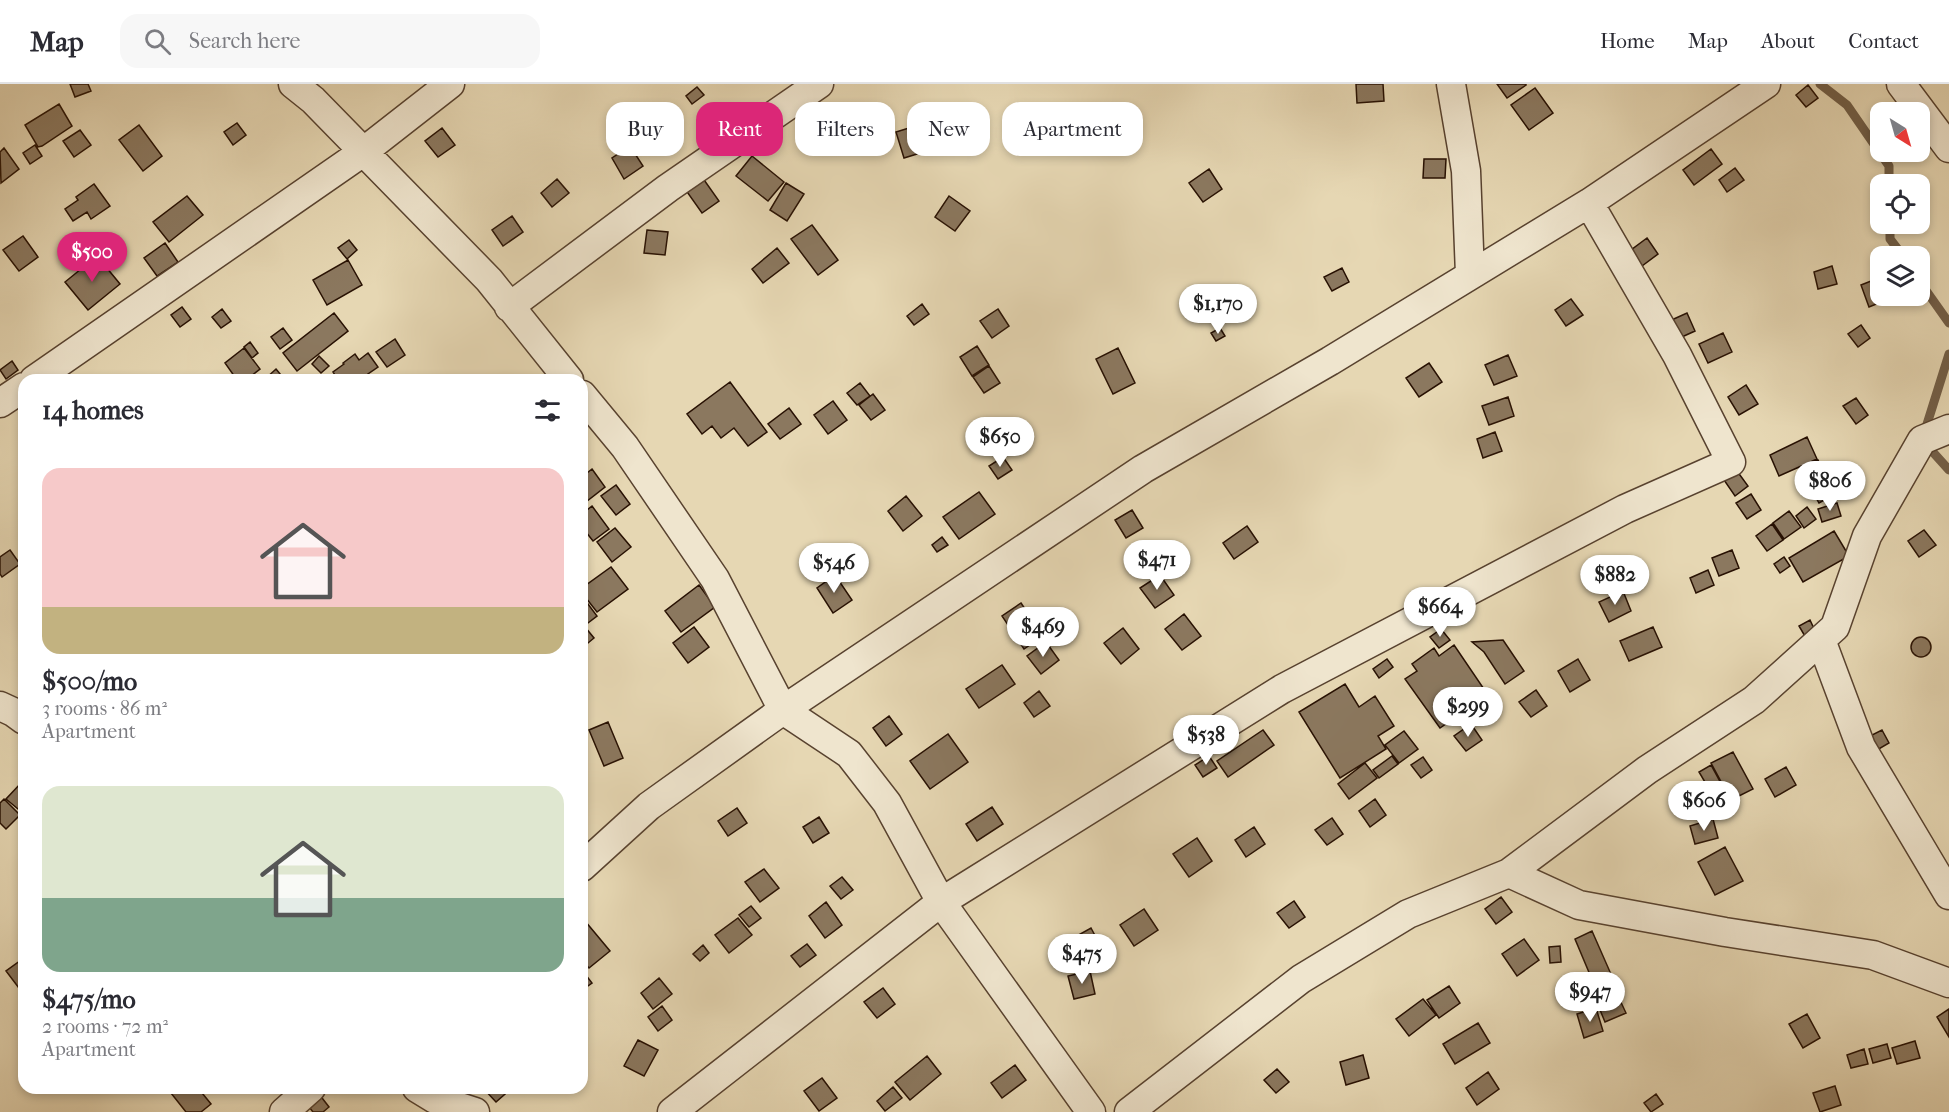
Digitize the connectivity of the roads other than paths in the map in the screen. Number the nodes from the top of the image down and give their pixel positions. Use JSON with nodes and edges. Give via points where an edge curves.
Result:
{"nodes":[{"id":1,"x":293,"y":84,"type":"edge"},
{"id":2,"x":450,"y":84,"type":"edge"},
{"id":3,"x":819,"y":84,"type":"edge"},
{"id":4,"x":1451,"y":84,"type":"edge"},
{"id":5,"x":1766,"y":84,"type":"edge"},
{"id":6,"x":1901,"y":84,"type":"edge"},
{"id":7,"x":1949,"y":147,"type":"edge"},
{"id":8,"x":363,"y":152,"type":"junction"},
{"id":9,"x":1589,"y":203,"type":"junction"},
{"id":10,"x":1470,"y":275,"type":"junction"},
{"id":11,"x":509,"y":307,"type":"junction"},
{"id":12,"x":43,"y":374,"type":"edge"},
{"id":13,"x":564,"y":374,"type":"edge"},
{"id":14,"x":18,"y":391,"type":"edge"},
{"id":15,"x":588,"y":402,"type":"edge"},
{"id":16,"x":0,"y":403,"type":"edge"},
{"id":17,"x":1949,"y":429,"type":"edge"},
{"id":18,"x":1821,"y":640,"type":"junction"},
{"id":19,"x":0,"y":706,"type":"edge"},
{"id":20,"x":783,"y":710,"type":"junction"},
{"id":21,"x":18,"y":716,"type":"edge"},
{"id":22,"x":588,"y":862,"type":"edge"},
{"id":23,"x":1509,"y":873,"type":"junction"},
{"id":24,"x":1949,"y":895,"type":"edge"},
{"id":25,"x":941,"y":902,"type":"junction"},
{"id":26,"x":1949,"y":983,"type":"edge"},
{"id":27,"x":304,"y":1094,"type":"edge"},
{"id":28,"x":427,"y":1094,"type":"edge"},
{"id":29,"x":284,"y":1112,"type":"edge"},
{"id":30,"x":475,"y":1112,"type":"edge"},
{"id":31,"x":672,"y":1112,"type":"edge"},
{"id":32,"x":1091,"y":1112,"type":"edge"},
{"id":33,"x":1129,"y":1112,"type":"edge"}],
"edges":[{"from":1,"to":8,"type":"street"},
{"from":2,"to":8,"type":"street"},
{"from":3,"to":11,"type":"street","via":[[668,188]]},
{"from":4,"to":10,"type":"street","via":[[1466,171]]},
{"from":5,"to":9,"type":"street"},
{"from":6,"to":7,"type":"street"},
{"from":8,"to":11,"type":"street","via":[[489,280]]},
{"from":8,"to":12,"type":"street"},
{"from":9,"to":10,"type":"street"},
{"from":9,"to":25,"type":"street","via":[[1677,355],[1731,462],[1625,508],[1282,689]]},
{"from":10,"to":20,"type":"street","via":[[1143,469]]},
{"from":11,"to":13,"type":"street"},
{"from":14,"to":16,"type":"street"},
{"from":15,"to":20,"type":"street","via":[[625,447],[715,579]]},
{"from":17,"to":18,"type":"street","via":[[1922,440],[1867,536],[1835,627]]},
{"from":18,"to":23,"type":"street","via":[[1754,700],[1647,770]]},
{"from":18,"to":24,"type":"street","via":[[1861,747]]},
{"from":19,"to":21,"type":"street"},
{"from":20,"to":22,"type":"street","via":[[649,806]]},
{"from":20,"to":25,"type":"street","via":[[849,754],[887,803]]},
{"from":23,"to":26,"type":"street","via":[[1579,905],[1873,956]]},
{"from":23,"to":33,"type":"street","via":[[1408,914],[1301,979]]},
{"from":25,"to":31,"type":"street"},
{"from":25,"to":32,"type":"street"},
{"from":27,"to":29,"type":"street"},
{"from":28,"to":30,"type":"street"}]}
